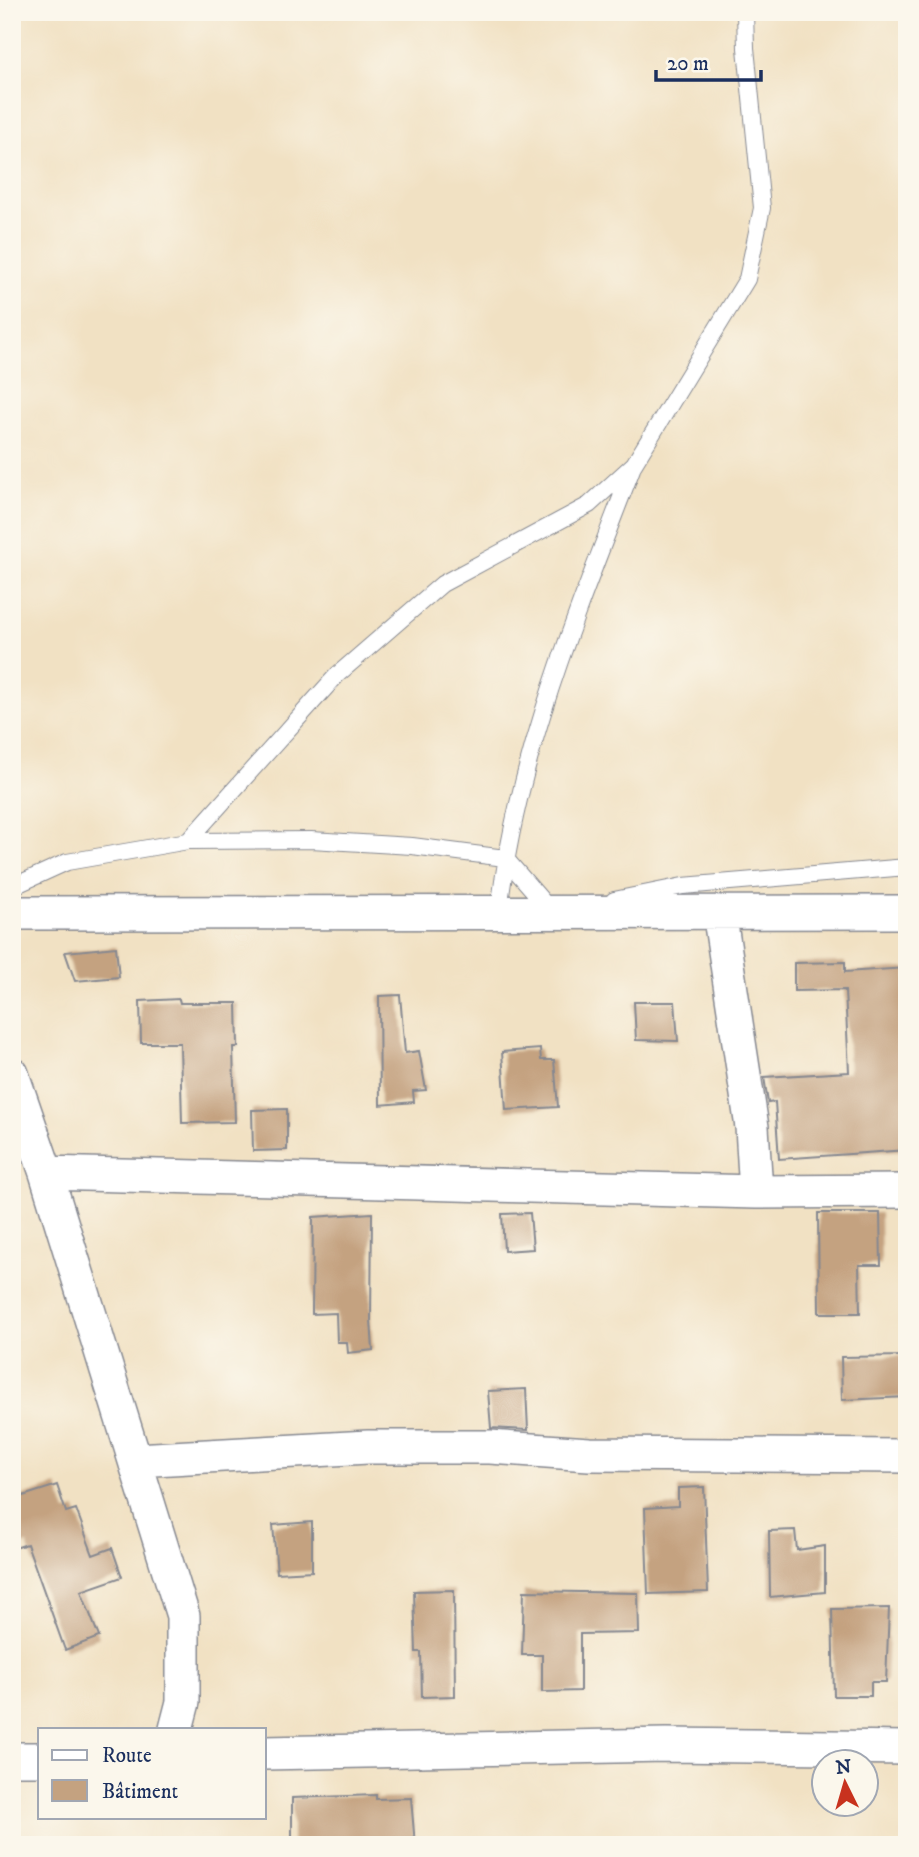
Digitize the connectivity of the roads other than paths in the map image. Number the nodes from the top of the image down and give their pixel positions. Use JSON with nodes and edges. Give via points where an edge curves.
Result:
{"nodes":[{"id":1,"x":745,"y":12,"type":"edge"},
{"id":2,"x":634,"y":464,"type":"junction"},
{"id":3,"x":188,"y":841,"type":"junction"},
{"id":4,"x":505,"y":858,"type":"junction"},
{"id":5,"x":907,"y":867,"type":"edge"},
{"id":6,"x":12,"y":887,"type":"edge"},
{"id":7,"x":499,"y":912,"type":"junction"},
{"id":8,"x":552,"y":912,"type":"junction"},
{"id":9,"x":719,"y":912,"type":"junction"},
{"id":10,"x":907,"y":912,"type":"edge"},
{"id":11,"x":12,"y":913,"type":"edge"},
{"id":12,"x":12,"y":1074,"type":"edge"},
{"id":13,"x":47,"y":1173,"type":"junction"},
{"id":14,"x":907,"y":1191,"type":"edge"},
{"id":15,"x":756,"y":1192,"type":"junction"},
{"id":16,"x":907,"y":1456,"type":"edge"},
{"id":17,"x":136,"y":1461,"type":"junction"},
{"id":18,"x":176,"y":1728,"type":"edge"},
{"id":19,"x":905,"y":1753,"type":"edge"},
{"id":20,"x":266,"y":1754,"type":"edge"},
{"id":21,"x":12,"y":1759,"type":"edge"},
{"id":22,"x":38,"y":1759,"type":"edge"}],
"edges":[{"from":1,"to":2,"type":"lane","via":[[762,208],[747,279]]},
{"from":2,"to":3,"type":"lane","via":[[589,505],[442,584],[337,675]]},
{"from":2,"to":4,"type":"lane","via":[[561,654]]},
{"from":3,"to":4,"type":"lane","via":[[311,840]]},
{"from":3,"to":6,"type":"lane","via":[[67,862]]},
{"from":4,"to":7,"type":"lane"},
{"from":4,"to":8,"type":"lane"},
{"from":5,"to":8,"type":"lane","via":[[683,886]]},
{"from":7,"to":8,"type":"street"},
{"from":7,"to":11,"type":"street"},
{"from":8,"to":9,"type":"street"},
{"from":9,"to":10,"type":"street"},
{"from":9,"to":15,"type":"street","via":[[752,1127]]},
{"from":12,"to":13,"type":"street"},
{"from":13,"to":15,"type":"street"},
{"from":13,"to":17,"type":"street"},
{"from":14,"to":15,"type":"street"},
{"from":16,"to":17,"type":"street","via":[[368,1447]]},
{"from":17,"to":18,"type":"street","via":[[183,1616],[183,1702]]},
{"from":19,"to":20,"type":"street","via":[[666,1745]]},
{"from":21,"to":22,"type":"street"}]}
